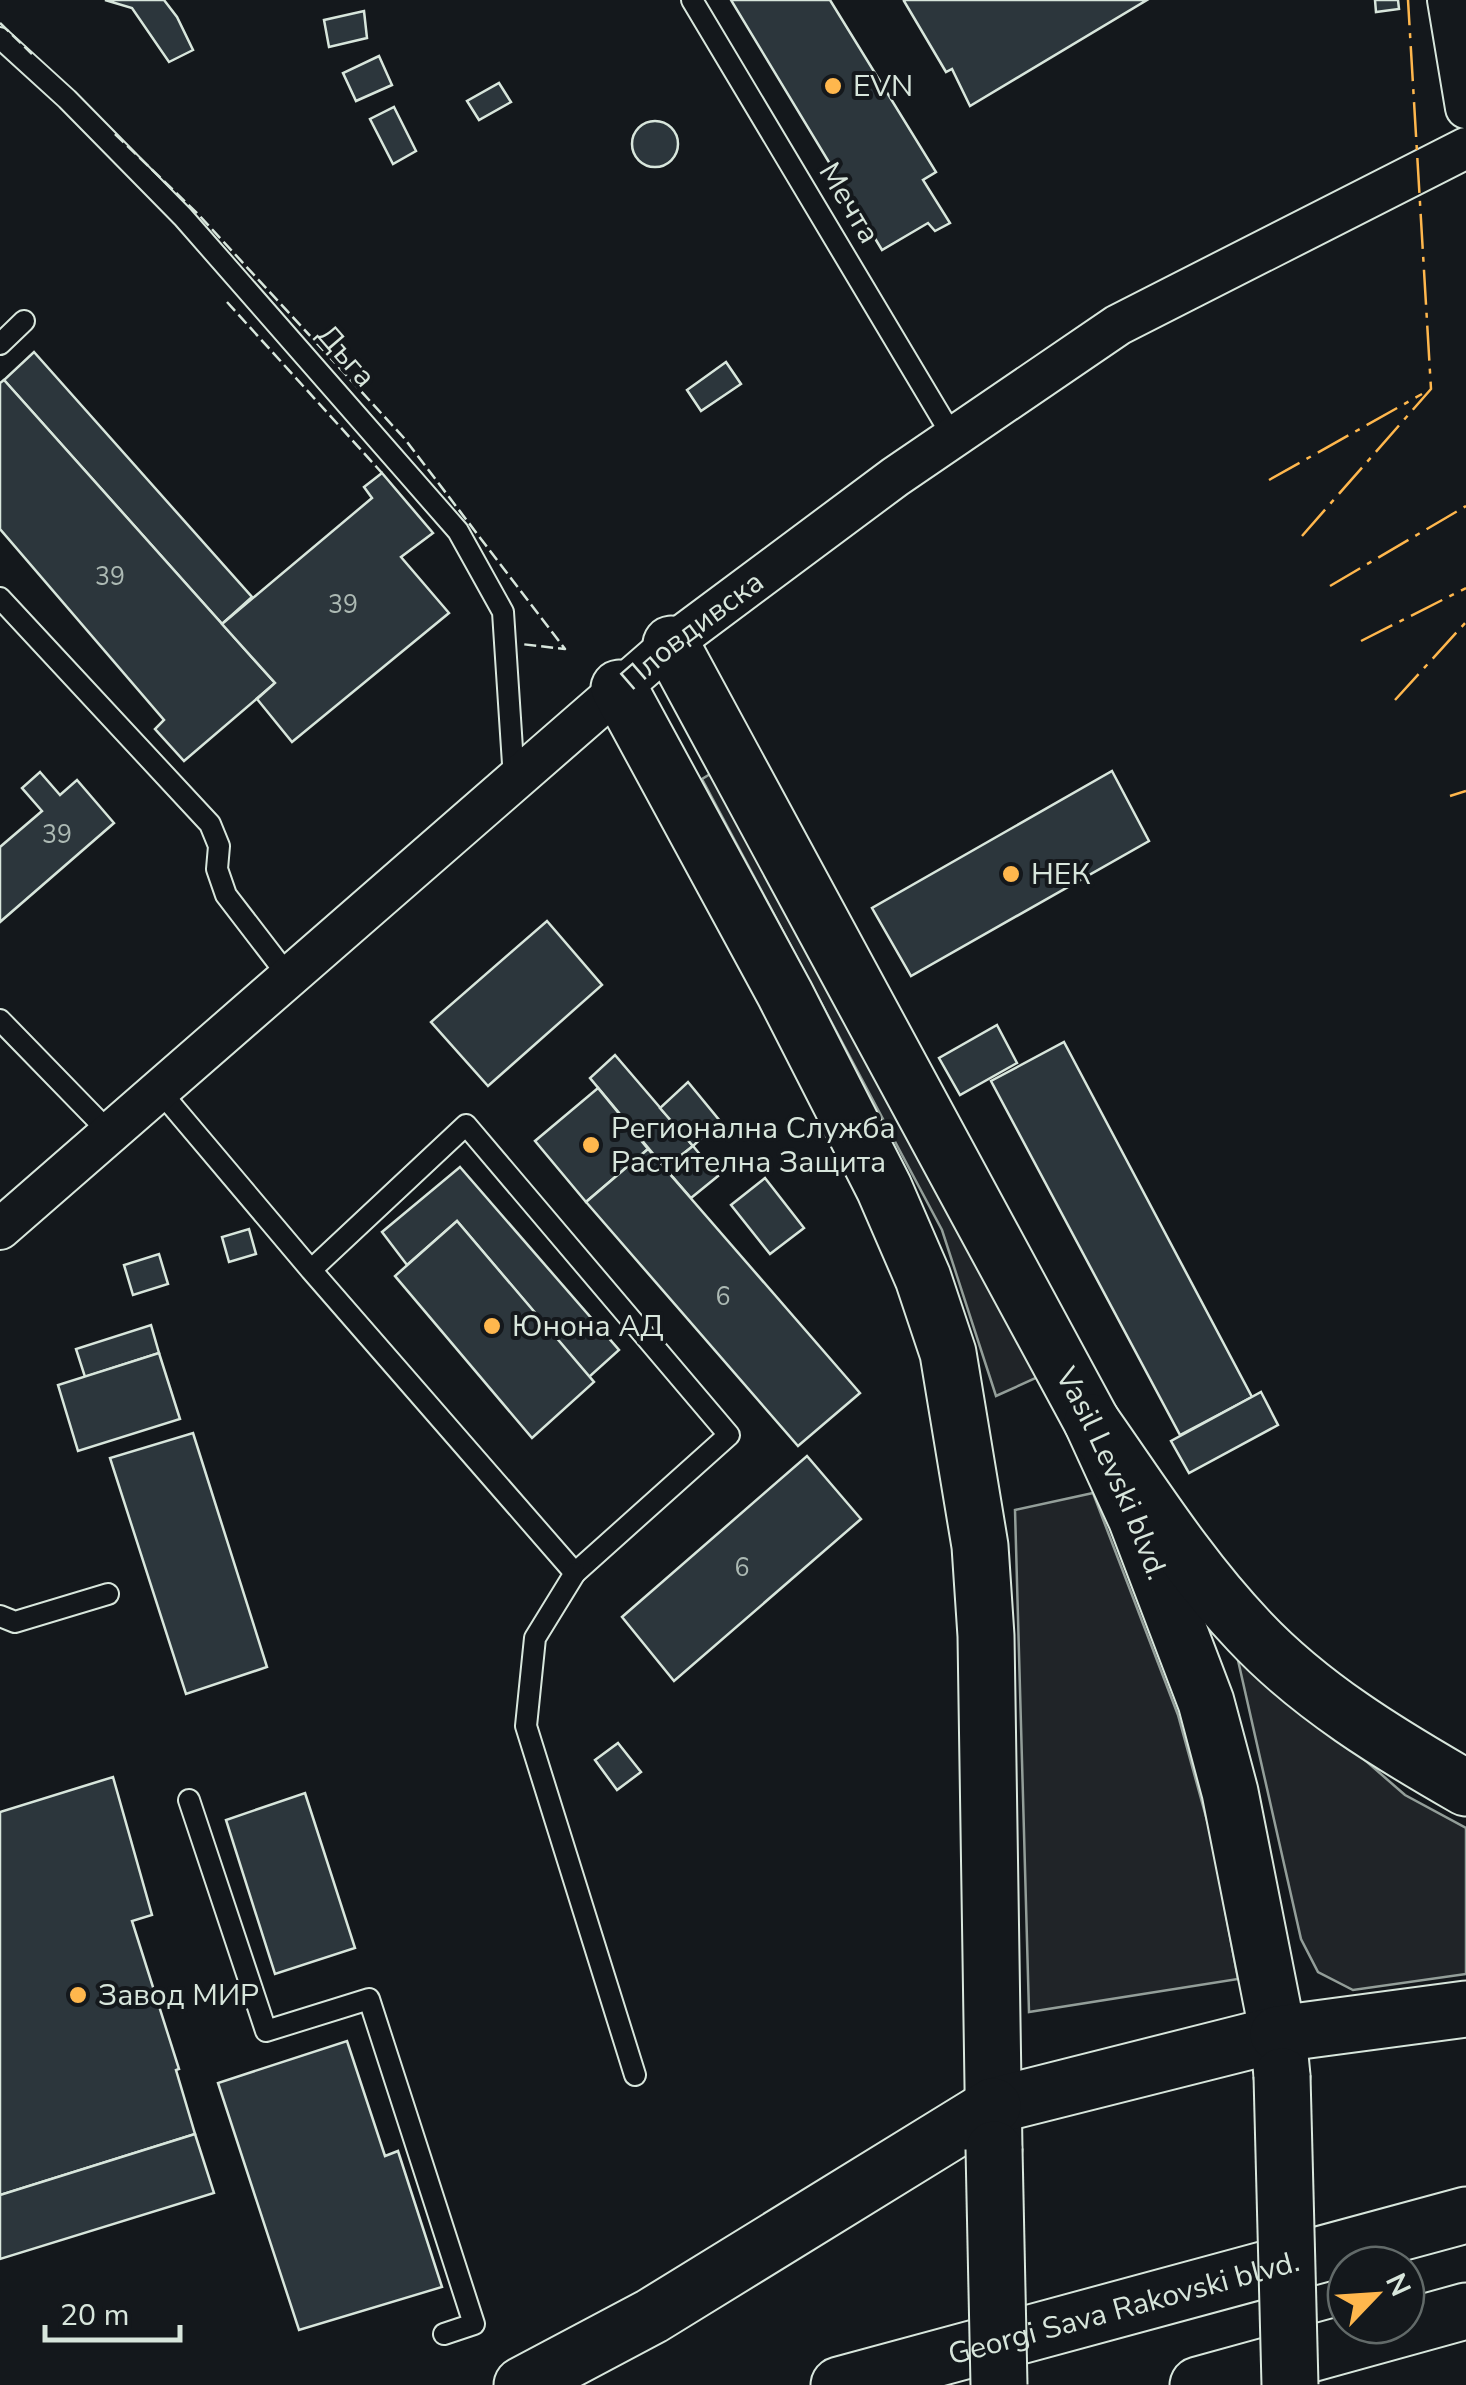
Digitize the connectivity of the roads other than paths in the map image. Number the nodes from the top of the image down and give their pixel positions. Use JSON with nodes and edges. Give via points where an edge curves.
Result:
{"nodes":[{"id":1,"x":692,"y":0,"type":"edge"},
{"id":2,"x":1448,"y":0,"type":"edge"},
{"id":3,"x":0,"y":38,"type":"edge"},
{"id":4,"x":1464,"y":83,"type":"edge"},
{"id":5,"x":1466,"y":148,"type":"edge"},
{"id":6,"x":24,"y":321,"type":"dead end"},
{"id":7,"x":0,"y":344,"type":"edge"},
{"id":8,"x":953,"y":437,"type":"junction"},
{"id":9,"x":0,"y":598,"type":"edge"},
{"id":10,"x":671,"y":644,"type":"junction"},
{"id":11,"x":619,"y":688,"type":"junction"},
{"id":12,"x":514,"y":780,"type":"junction"},
{"id":13,"x":289,"y":977,"type":"junction"},
{"id":14,"x":0,"y":1020,"type":"edge"},
{"id":15,"x":159,"y":1090,"type":"junction"},
{"id":16,"x":110,"y":1133,"type":"junction"},
{"id":17,"x":0,"y":1229,"type":"edge"},
{"id":18,"x":310,"y":1270,"type":"junction"},
{"id":19,"x":1092,"y":1422,"type":"junction"},
{"id":20,"x":575,"y":1573,"type":"junction"},
{"id":21,"x":108,"y":1594,"type":"dead end"},
{"id":22,"x":0,"y":1616,"type":"edge"},
{"id":23,"x":1466,"y":1788,"type":"edge"},
{"id":24,"x":189,"y":1800,"type":"dead end"},
{"id":25,"x":1466,"y":2009,"type":"edge"},
{"id":26,"x":1280,"y":2055,"type":"junction"},
{"id":27,"x":635,"y":2075,"type":"dead end"},
{"id":28,"x":994,"y":2127,"type":"junction"},
{"id":29,"x":1466,"y":2214,"type":"edge"},
{"id":30,"x":1466,"y":2310,"type":"edge"},
{"id":31,"x":444,"y":2334,"type":"dead end"},
{"id":32,"x":522,"y":2385,"type":"edge"},
{"id":33,"x":839,"y":2385,"type":"edge"},
{"id":34,"x":999,"y":2385,"type":"edge"},
{"id":35,"x":1198,"y":2385,"type":"edge"},
{"id":36,"x":1290,"y":2385,"type":"edge"}],
"edges":[{"from":1,"to":8,"type":"lane","name":"Мечта"},
{"from":2,"to":4,"type":"street"},
{"from":3,"to":12,"type":"lane","name":"Дъга","via":[[183,218],[458,531],[503,612]]},
{"from":5,"to":8,"type":"street","name":"Пловдивска","via":[[1118,326]]},
{"from":6,"to":7,"type":"lane"},
{"from":8,"to":10,"type":"street","name":"Пловдивска"},
{"from":9,"to":13,"type":"lane","via":[[210,824],[226,895]]},
{"from":10,"to":11,"type":"street","name":"Пловдивска"},
{"from":10,"to":19,"type":"main road","name":"Vasil Levski blvd."},
{"from":11,"to":12,"type":"street","name":"Пловдивска"},
{"from":11,"to":28,"type":"main road","via":[[884,1188],[948,1353],[980,1546],[986,1636]]},
{"from":12,"to":13,"type":"street","name":"Пловдивска"},
{"from":13,"to":15,"type":"street","name":"Пловдивска"},
{"from":14,"to":16,"type":"lane"},
{"from":15,"to":16,"type":"street","name":"Пловдивска"},
{"from":15,"to":18,"type":"lane"},
{"from":16,"to":17,"type":"street","name":"Пловдивска"},
{"from":18,"to":20,"type":"lane"},
{"from":18,"to":20,"type":"lane","via":[[466,1124],[729,1435]]},
{"from":19,"to":23,"type":"main road","via":[[1249,1632],[1322,1696]]},
{"from":19,"to":26,"type":"main road","name":"Vasil Levski blvd.","via":[[1206,1702],[1230,1792]]},
{"from":20,"to":27,"type":"lane","via":[[535,1638],[526,1726]]},
{"from":21,"to":22,"type":"lane","via":[[15,1622]]},
{"from":24,"to":31,"type":"lane","via":[[266,2031],[369,2000],[474,2324]]},
{"from":25,"to":26,"type":"main road"},
{"from":26,"to":28,"type":"main road"},
{"from":26,"to":36,"type":"main road","name":"Vasil Levski blvd.","bridge":true},
{"from":28,"to":32,"type":"main road"},
{"from":28,"to":34,"type":"main road","bridge":true},
{"from":29,"to":33,"type":"main road","name":"Georgi Sava Rakovski blvd."},
{"from":30,"to":35,"type":"main road"}]}
